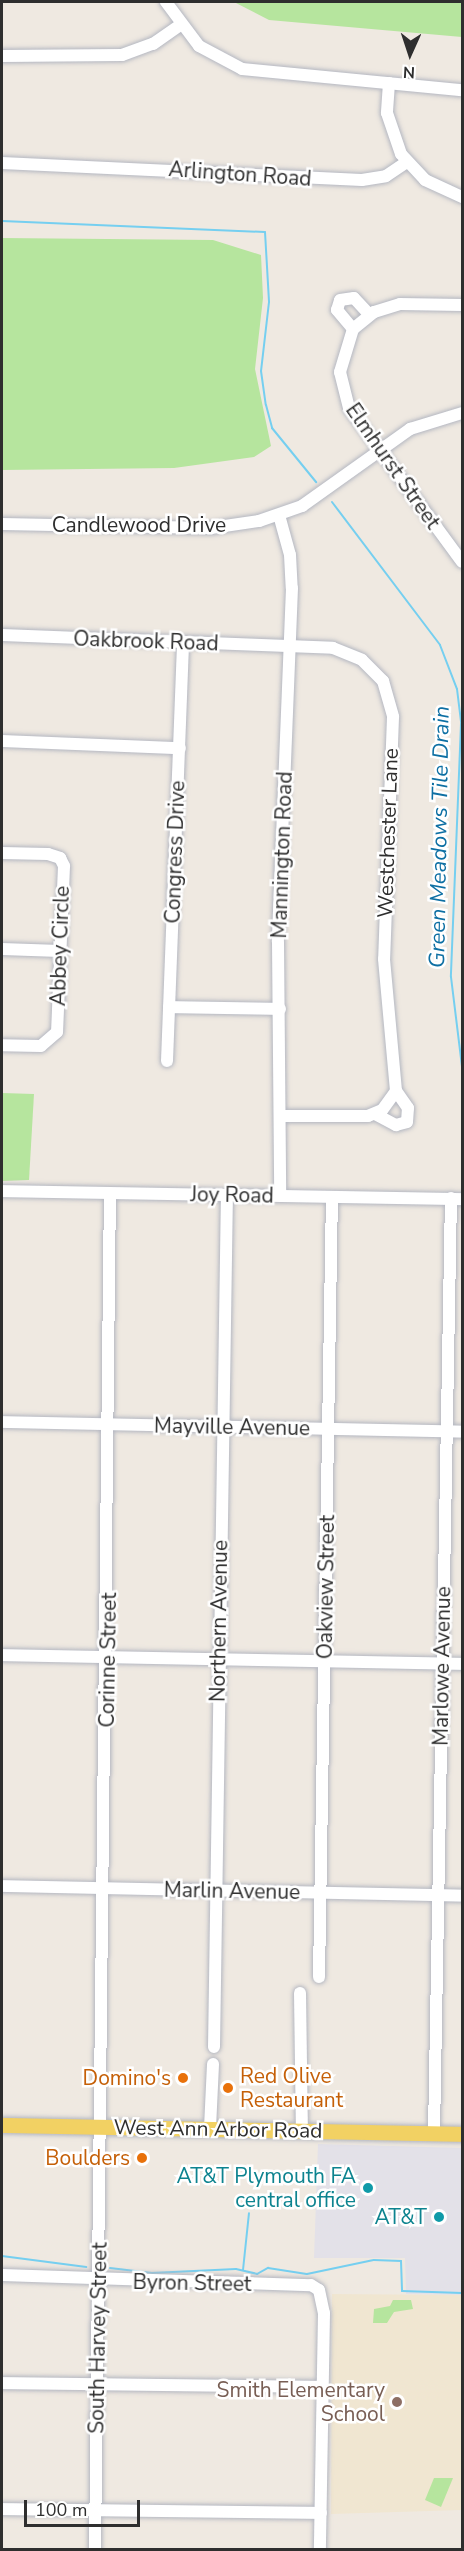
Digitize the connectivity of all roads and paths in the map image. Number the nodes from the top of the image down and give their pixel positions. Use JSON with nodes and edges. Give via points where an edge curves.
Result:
{"nodes":[{"id":1,"x":166,"y":2,"type":"edge"},
{"id":2,"x":180,"y":25,"type":"junction"},
{"id":3,"x":2,"y":56,"type":"edge"},
{"id":4,"x":389,"y":83,"type":"junction"},
{"id":5,"x":462,"y":90,"type":"edge"},
{"id":6,"x":407,"y":162,"type":"junction"},
{"id":7,"x":2,"y":163,"type":"edge"},
{"id":8,"x":462,"y":197,"type":"edge"},
{"id":9,"x":462,"y":305,"type":"edge"},
{"id":10,"x":370,"y":315,"type":"junction"},
{"id":11,"x":353,"y":329,"type":"junction"},
{"id":12,"x":462,"y":414,"type":"edge"},
{"id":13,"x":380,"y":450,"type":"junction"},
{"id":14,"x":279,"y":515,"type":"junction"},
{"id":15,"x":2,"y":524,"type":"edge"},
{"id":16,"x":462,"y":561,"type":"edge"},
{"id":17,"x":2,"y":635,"type":"edge"},
{"id":18,"x":183,"y":643,"type":"junction"},
{"id":19,"x":290,"y":646,"type":"junction"},
{"id":20,"x":2,"y":741,"type":"edge"},
{"id":21,"x":180,"y":748,"type":"junction"},
{"id":22,"x":2,"y":853,"type":"edge"},
{"id":23,"x":2,"y":949,"type":"edge"},
{"id":24,"x":60,"y":951,"type":"junction"},
{"id":25,"x":169,"y":1007,"type":"junction"},
{"id":26,"x":280,"y":1009,"type":"junction"},
{"id":27,"x":2,"y":1045,"type":"edge"},
{"id":28,"x":167,"y":1061,"type":"dead end"},
{"id":29,"x":396,"y":1091,"type":"junction"},
{"id":30,"x":375,"y":1114,"type":"junction"},
{"id":31,"x":281,"y":1116,"type":"junction"},
{"id":32,"x":2,"y":1191,"type":"edge"},
{"id":33,"x":110,"y":1193,"type":"junction"},
{"id":34,"x":227,"y":1195,"type":"junction"},
{"id":35,"x":280,"y":1196,"type":"junction"},
{"id":36,"x":332,"y":1197,"type":"junction"},
{"id":37,"x":456,"y":1199,"type":"edge"},
{"id":38,"x":2,"y":1422,"type":"edge"},
{"id":39,"x":111,"y":1425,"type":"junction"},
{"id":40,"x":223,"y":1427,"type":"junction"},
{"id":41,"x":329,"y":1429,"type":"junction"},
{"id":42,"x":446,"y":1432,"type":"junction"},
{"id":43,"x":462,"y":1432,"type":"edge"},
{"id":44,"x":2,"y":1655,"type":"edge"},
{"id":45,"x":108,"y":1657,"type":"junction"},
{"id":46,"x":218,"y":1659,"type":"junction"},
{"id":47,"x":325,"y":1661,"type":"junction"},
{"id":48,"x":442,"y":1663,"type":"junction"},
{"id":49,"x":462,"y":1664,"type":"edge"},
{"id":50,"x":2,"y":1886,"type":"edge"},
{"id":51,"x":105,"y":1889,"type":"junction"},
{"id":52,"x":215,"y":1890,"type":"junction"},
{"id":53,"x":321,"y":1893,"type":"junction"},
{"id":54,"x":438,"y":1896,"type":"junction"},
{"id":55,"x":462,"y":1896,"type":"edge"},
{"id":56,"x":319,"y":1977,"type":"dead end"},
{"id":57,"x":300,"y":1993,"type":"dead end"},
{"id":58,"x":214,"y":2047,"type":"dead end"},
{"id":59,"x":213,"y":2064,"type":"dead end"},
{"id":60,"x":2,"y":2125,"type":"edge"},
{"id":61,"x":102,"y":2127,"type":"junction"},
{"id":62,"x":210,"y":2128,"type":"junction"},
{"id":63,"x":302,"y":2129,"type":"junction"},
{"id":64,"x":434,"y":2133,"type":"junction"},
{"id":65,"x":462,"y":2134,"type":"edge"},
{"id":66,"x":2,"y":2275,"type":"edge"},
{"id":67,"x":99,"y":2282,"type":"junction"},
{"id":68,"x":2,"y":2383,"type":"edge"},
{"id":69,"x":97,"y":2385,"type":"junction"},
{"id":70,"x":323,"y":2388,"type":"junction"},
{"id":71,"x":2,"y":2509,"type":"edge"},
{"id":72,"x":96,"y":2510,"type":"junction"},
{"id":73,"x":321,"y":2513,"type":"junction"},
{"id":74,"x":95,"y":2550,"type":"edge"},
{"id":75,"x":320,"y":2550,"type":"edge"}],
"edges":[{"from":1,"to":2,"type":"street"},
{"from":2,"to":3,"type":"street","via":[[153,44],[122,55]]},
{"from":2,"to":4,"type":"street","via":[[207,52],[242,69]]},
{"from":4,"to":5,"type":"street"},
{"from":4,"to":6,"type":"street","via":[[390,125]]},
{"from":6,"to":7,"type":"street","name":"Arlington Road","via":[[386,176],[362,180]]},
{"from":6,"to":8,"type":"street","via":[[438,188]]},
{"from":9,"to":10,"type":"street","via":[[400,304]]},
{"from":10,"to":11,"type":"street"},
{"from":10,"to":11,"type":"street","via":[[354,297],[340,300],[337,310]]},
{"from":11,"to":13,"type":"street","name":"Elmhurst Street","via":[[341,366],[342,392]]},
{"from":12,"to":13,"type":"street","name":"Candlewood Drive","via":[[417,426]]},
{"from":13,"to":14,"type":"street","name":"Candlewood Drive","via":[[310,500]]},
{"from":13,"to":16,"type":"street","name":"Elmhurst Street"},
{"from":14,"to":15,"type":"street","name":"Candlewood Drive","via":[[211,528]]},
{"from":14,"to":19,"type":"street","name":"Mannington Road","via":[[291,567]]},
{"from":17,"to":18,"type":"street","name":"Oakbrook Road"},
{"from":18,"to":19,"type":"street","name":"Oakbrook Road"},
{"from":18,"to":21,"type":"street","name":"Congress Drive"},
{"from":19,"to":26,"type":"street","name":"Mannington Road","via":[[278,942]]},
{"from":19,"to":29,"type":"street","name":"Westchester Lane","via":[[333,648],[354,655],[379,675],[391,702],[384,959]]},
{"from":20,"to":21,"type":"street"},
{"from":21,"to":25,"type":"street","name":"Congress Drive"},
{"from":22,"to":24,"type":"street","name":"Abbey Circle","via":[[60,858]]},
{"from":23,"to":24,"type":"street"},
{"from":24,"to":27,"type":"street","name":"Abbey Circle","via":[[57,1032],[41,1046]]},
{"from":25,"to":26,"type":"street"},
{"from":25,"to":28,"type":"street","name":"Congress Drive"},
{"from":26,"to":31,"type":"street","name":"Mannington Road"},
{"from":29,"to":30,"type":"street"},
{"from":29,"to":30,"type":"street","name":"Westchester Lane","via":[[408,1108],[407,1122],[396,1125]]},
{"from":30,"to":31,"type":"street","name":"Westchester Lane"},
{"from":31,"to":35,"type":"street","name":"Mannington Road"},
{"from":32,"to":33,"type":"street","name":"Joy Road"},
{"from":33,"to":34,"type":"street","name":"Joy Road"},
{"from":33,"to":39,"type":"street","name":"Corinne Street"},
{"from":34,"to":35,"type":"street","name":"Joy Road"},
{"from":34,"to":40,"type":"street","name":"Northern Avenue"},
{"from":35,"to":36,"type":"street","name":"Joy Road"},
{"from":36,"to":37,"type":"street","name":"Joy Road"},
{"from":36,"to":41,"type":"street","name":"Oakview Street"},
{"from":37,"to":42,"type":"street","name":"Marlowe Avenue"},
{"from":38,"to":39,"type":"street","name":"Mayville Avenue"},
{"from":39,"to":40,"type":"street","name":"Mayville Avenue"},
{"from":39,"to":45,"type":"street","name":"Corinne Street"},
{"from":40,"to":41,"type":"street","name":"Mayville Avenue"},
{"from":40,"to":46,"type":"street","name":"Northern Avenue"},
{"from":41,"to":42,"type":"street","name":"Mayville Avenue"},
{"from":41,"to":47,"type":"street","name":"Oakview Street"},
{"from":42,"to":43,"type":"street","name":"Mayville Avenue"},
{"from":42,"to":48,"type":"street","name":"Marlowe Avenue"},
{"from":44,"to":45,"type":"street"},
{"from":45,"to":46,"type":"street"},
{"from":45,"to":51,"type":"street","name":"Corinne Street"},
{"from":46,"to":47,"type":"street"},
{"from":46,"to":52,"type":"street","name":"Northern Avenue"},
{"from":47,"to":48,"type":"street"},
{"from":47,"to":53,"type":"street","name":"Oakview Street"},
{"from":48,"to":49,"type":"street"},
{"from":48,"to":54,"type":"street","name":"Marlowe Avenue"},
{"from":50,"to":51,"type":"street","name":"Marlin Avenue"},
{"from":51,"to":52,"type":"street","name":"Marlin Avenue"},
{"from":51,"to":61,"type":"street","name":"Corinne Street"},
{"from":52,"to":53,"type":"street","name":"Marlin Avenue"},
{"from":52,"to":58,"type":"street","name":"Northern Avenue"},
{"from":53,"to":54,"type":"street","name":"Marlin Avenue"},
{"from":53,"to":56,"type":"street","name":"Oakview Street"},
{"from":54,"to":55,"type":"street","name":"Marlin Avenue"},
{"from":54,"to":64,"type":"street","name":"Marlowe Avenue"},
{"from":57,"to":63,"type":"street"},
{"from":59,"to":62,"type":"street"},
{"from":60,"to":61,"type":"main road","name":"West Ann Arbor Road"},
{"from":61,"to":62,"type":"main road","name":"West Ann Arbor Road"},
{"from":61,"to":67,"type":"street","name":"South Harvey Street"},
{"from":62,"to":63,"type":"main road","name":"West Ann Arbor Road"},
{"from":63,"to":64,"type":"main road","name":"West Ann Arbor Road"},
{"from":64,"to":65,"type":"main road","name":"West Ann Arbor Road"},
{"from":66,"to":67,"type":"street","name":"Byron Street"},
{"from":67,"to":69,"type":"street","name":"South Harvey Street"},
{"from":67,"to":70,"type":"street","name":"Byron Street","via":[[310,2285],[320,2290],[323,2304]]},
{"from":68,"to":69,"type":"street"},
{"from":69,"to":70,"type":"street"},
{"from":69,"to":72,"type":"street","name":"South Harvey Street"},
{"from":70,"to":73,"type":"street"},
{"from":71,"to":72,"type":"street"},
{"from":72,"to":73,"type":"street"},
{"from":72,"to":74,"type":"street","name":"South Harvey Street"},
{"from":73,"to":75,"type":"street"}]}
